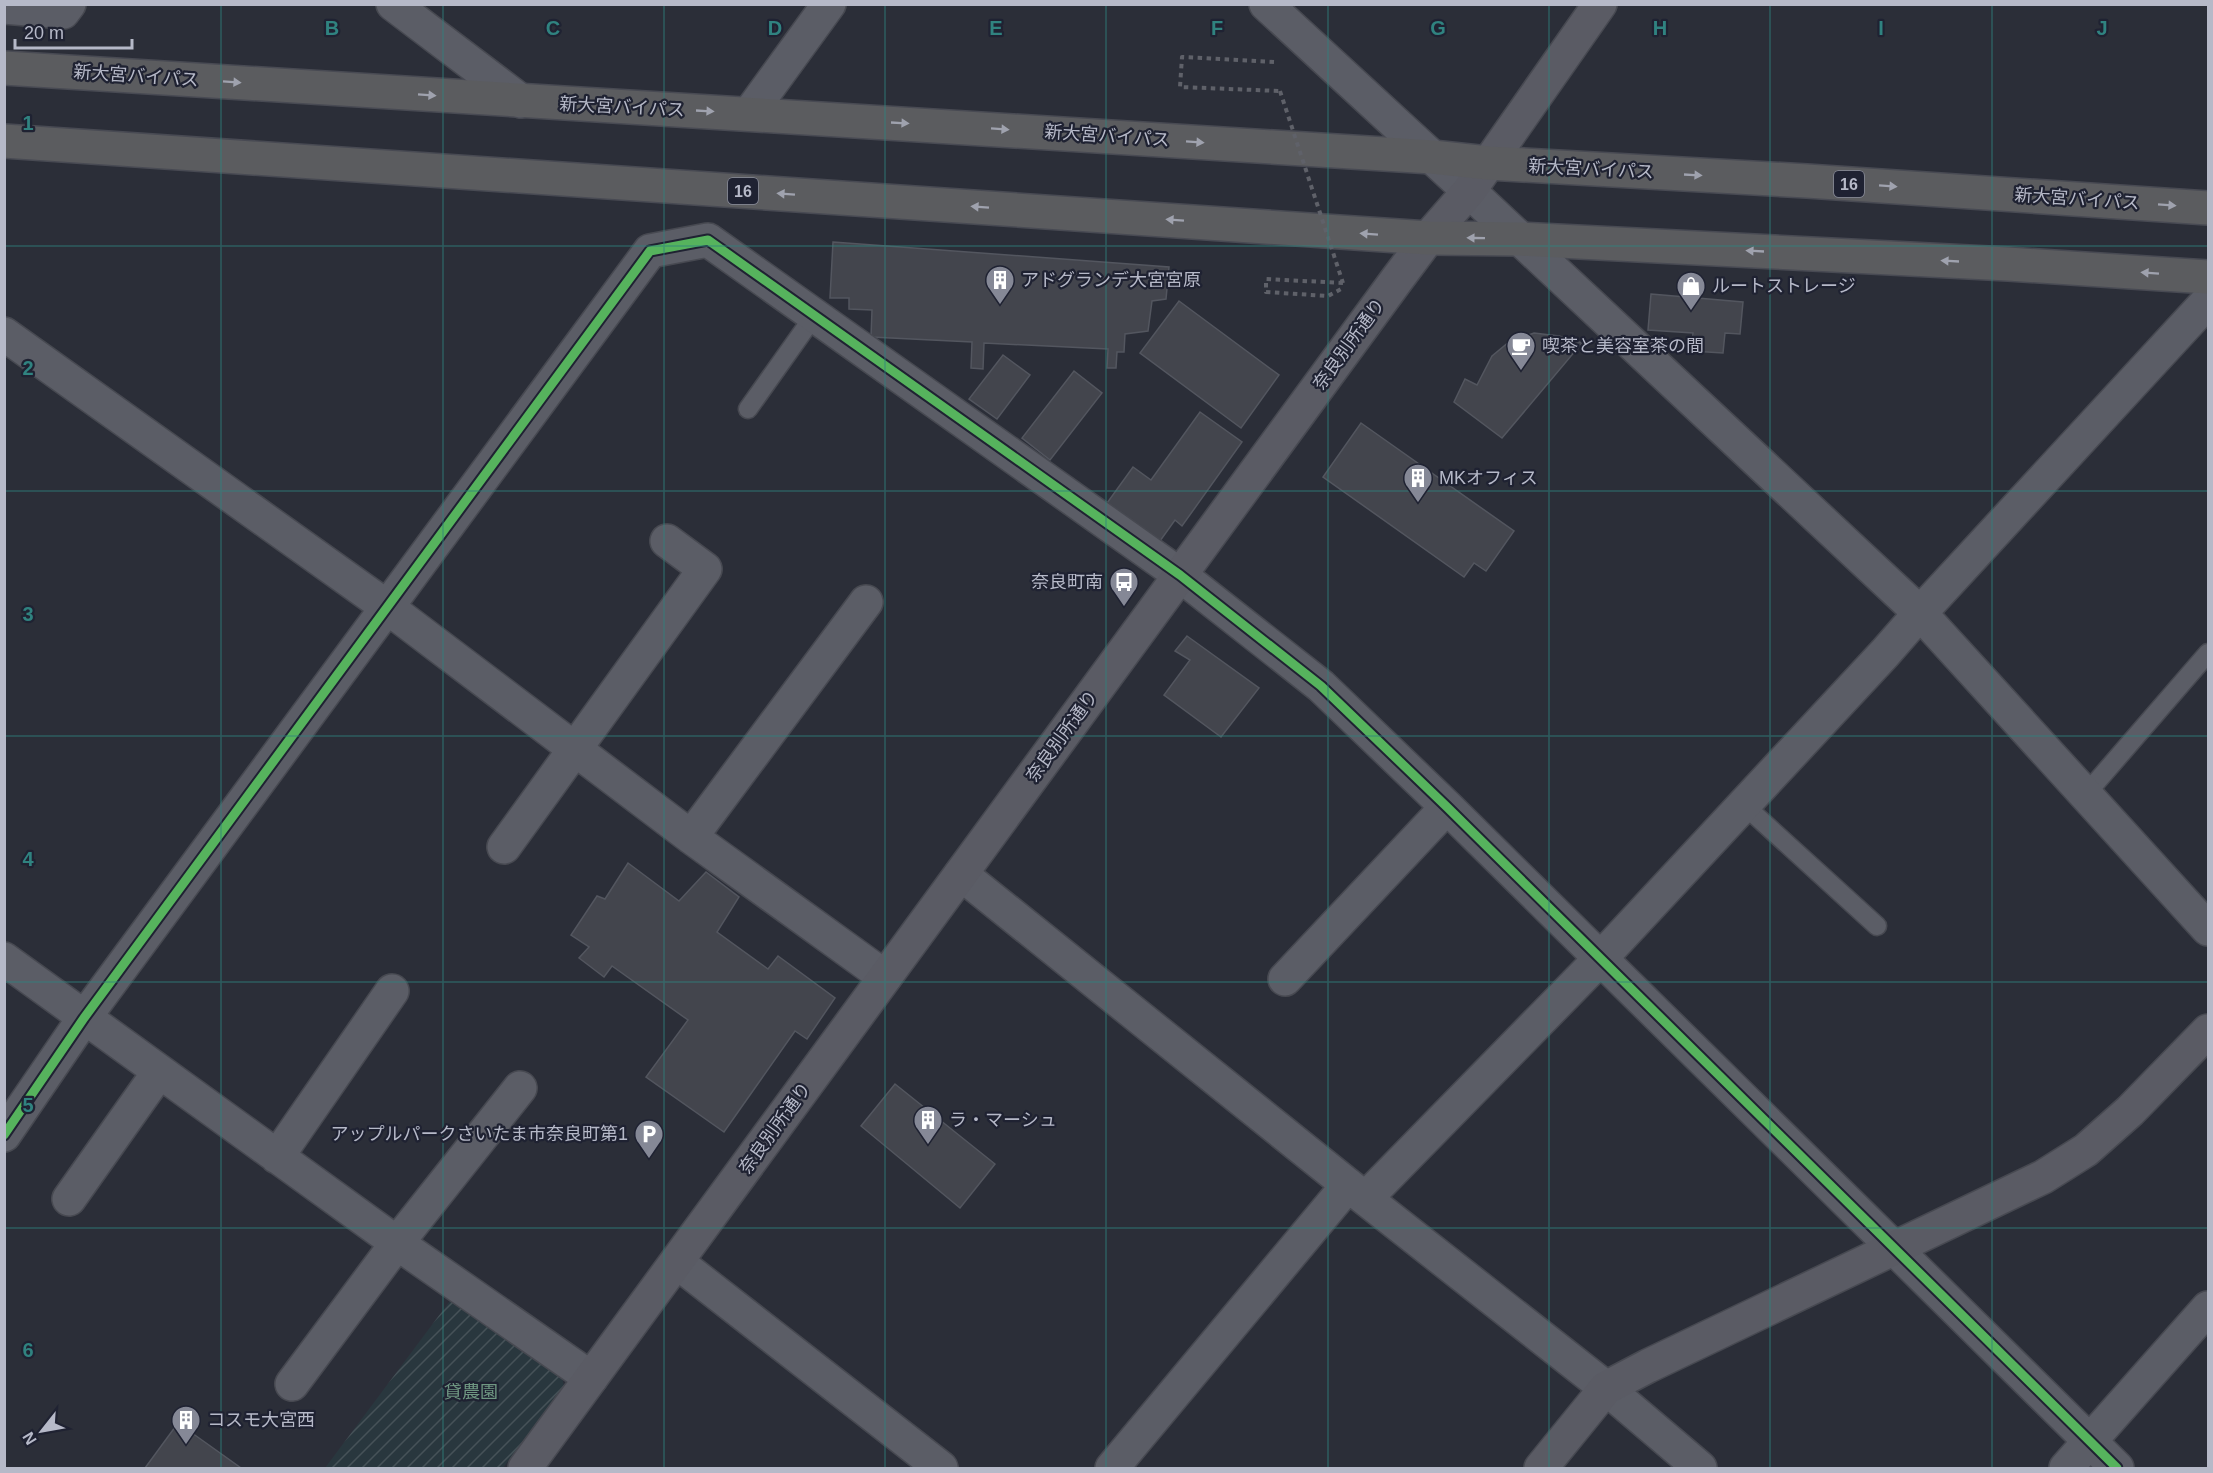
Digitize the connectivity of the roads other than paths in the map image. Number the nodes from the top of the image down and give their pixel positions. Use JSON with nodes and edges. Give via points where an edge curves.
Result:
{"nodes":[{"id":1,"x":69,"y":4,"type":"edge"},
{"id":2,"x":829,"y":4,"type":"edge"},
{"id":3,"x":1266,"y":4,"type":"edge"},
{"id":4,"x":1600,"y":4,"type":"edge"},
{"id":5,"x":399,"y":6,"type":"edge"},
{"id":6,"x":4,"y":7,"type":"edge"},
{"id":7,"x":4,"y":68,"type":"edge"},
{"id":8,"x":521,"y":101,"type":"junction"},
{"id":9,"x":749,"y":114,"type":"junction"},
{"id":10,"x":4,"y":141,"type":"edge"},
{"id":11,"x":1432,"y":157,"type":"junction"},
{"id":12,"x":1488,"y":163,"type":"junction"},
{"id":13,"x":1469,"y":191,"type":"junction"},
{"id":14,"x":2208,"y":208,"type":"edge"},
{"id":15,"x":1428,"y":238,"type":"junction"},
{"id":16,"x":1518,"y":239,"type":"junction"},
{"id":17,"x":2208,"y":277,"type":"edge"},
{"id":18,"x":2208,"y":301,"type":"edge"},
{"id":19,"x":814,"y":316,"type":"junction"},
{"id":20,"x":4,"y":334,"type":"edge"},
{"id":21,"x":748,"y":409,"type":"dead end"},
{"id":22,"x":667,"y":541,"type":"dead end"},
{"id":23,"x":1180,"y":575,"type":"junction"},
{"id":24,"x":866,"y":602,"type":"dead end"},
{"id":25,"x":387,"y":607,"type":"junction"},
{"id":26,"x":1920,"y":612,"type":"junction"},
{"id":27,"x":2208,"y":653,"type":"edge"},
{"id":28,"x":575,"y":749,"type":"junction"},
{"id":29,"x":2086,"y":794,"type":"junction"},
{"id":30,"x":1743,"y":804,"type":"junction"},
{"id":31,"x":1447,"y":807,"type":"junction"},
{"id":32,"x":691,"y":837,"type":"junction"},
{"id":33,"x":504,"y":847,"type":"dead end"},
{"id":34,"x":962,"y":874,"type":"junction"},
{"id":35,"x":1877,"y":926,"type":"dead end"},
{"id":36,"x":2208,"y":929,"type":"edge"},
{"id":37,"x":4,"y":959,"type":"edge"},
{"id":38,"x":1600,"y":959,"type":"junction"},
{"id":39,"x":885,"y":977,"type":"junction"},
{"id":40,"x":1286,"y":980,"type":"dead end"},
{"id":41,"x":392,"y":991,"type":"dead end"},
{"id":42,"x":84,"y":1018,"type":"junction"},
{"id":43,"x":2208,"y":1031,"type":"edge"},
{"id":44,"x":159,"y":1072,"type":"junction"},
{"id":45,"x":520,"y":1089,"type":"dead end"},
{"id":46,"x":9,"y":1119,"type":"edge"},
{"id":47,"x":277,"y":1157,"type":"junction"},
{"id":48,"x":1357,"y":1192,"type":"junction"},
{"id":49,"x":69,"y":1199,"type":"dead end"},
{"id":50,"x":397,"y":1244,"type":"junction"},
{"id":51,"x":1894,"y":1249,"type":"junction"},
{"id":52,"x":677,"y":1262,"type":"junction"},
{"id":53,"x":2208,"y":1308,"type":"edge"},
{"id":54,"x":591,"y":1378,"type":"junction"},
{"id":55,"x":292,"y":1384,"type":"dead end"},
{"id":56,"x":1606,"y":1388,"type":"junction"},
{"id":57,"x":2089,"y":1442,"type":"junction"},
{"id":58,"x":525,"y":1468,"type":"edge"},
{"id":59,"x":941,"y":1468,"type":"edge"},
{"id":60,"x":1112,"y":1468,"type":"edge"},
{"id":61,"x":1541,"y":1468,"type":"edge"},
{"id":62,"x":1700,"y":1468,"type":"edge"},
{"id":63,"x":2066,"y":1468,"type":"edge"},
{"id":64,"x":2117,"y":1468,"type":"edge"}],
"edges":[{"from":1,"to":6,"type":"street","via":[[63,12]]},
{"from":2,"to":9,"type":"street"},
{"from":3,"to":11,"type":"street"},
{"from":4,"to":12,"type":"street","name":"奈良別所通り"},
{"from":5,"to":8,"type":"street"},
{"from":7,"to":8,"type":"highway","name":"新大宮バイパス","number":"16","one_way":true},
{"from":8,"to":9,"type":"highway","name":"新大宮バイパス","number":"16","one_way":true},
{"from":9,"to":11,"type":"highway","name":"新大宮バイパス","number":"16","one_way":true},
{"from":15,"to":10,"type":"highway","number":"16","one_way":true},
{"from":11,"to":12,"type":"highway","name":"新大宮バイパス","number":"16"},
{"from":11,"to":13,"type":"street"},
{"from":12,"to":13,"type":"street","name":"奈良別所通り"},
{"from":12,"to":14,"type":"highway","name":"新大宮バイパス","number":"16","one_way":true},
{"from":13,"to":15,"type":"street","name":"奈良別所通り"},
{"from":13,"to":16,"type":"street"},
{"from":16,"to":15,"type":"highway","number":"16","one_way":true},
{"from":15,"to":23,"type":"street","name":"奈良別所通り"},
{"from":17,"to":16,"type":"highway","number":"16","one_way":true},
{"from":16,"to":26,"type":"street"},
{"from":18,"to":26,"type":"street"},
{"from":19,"to":21,"type":"lane"},
{"from":19,"to":23,"type":"street"},
{"from":19,"to":25,"type":"street","via":[[708,240],[650,251]]},
{"from":20,"to":25,"type":"street"},
{"from":22,"to":28,"type":"street","via":[[705,569]]},
{"from":23,"to":31,"type":"street","via":[[1321,686]]},
{"from":23,"to":34,"type":"street","name":"奈良別所通り"},
{"from":24,"to":32,"type":"street"},
{"from":25,"to":28,"type":"street"},
{"from":25,"to":42,"type":"street"},
{"from":26,"to":29,"type":"street"},
{"from":26,"to":30,"type":"street"},
{"from":27,"to":29,"type":"lane"},
{"from":28,"to":32,"type":"street"},
{"from":28,"to":33,"type":"street"},
{"from":29,"to":36,"type":"street"},
{"from":30,"to":35,"type":"lane"},
{"from":30,"to":38,"type":"street"},
{"from":31,"to":38,"type":"street"},
{"from":31,"to":40,"type":"street"},
{"from":32,"to":39,"type":"street"},
{"from":34,"to":39,"type":"street","name":"奈良別所通り"},
{"from":34,"to":48,"type":"street"},
{"from":37,"to":42,"type":"street"},
{"from":38,"to":48,"type":"street"},
{"from":38,"to":51,"type":"street"},
{"from":39,"to":52,"type":"street","name":"奈良別所通り"},
{"from":41,"to":47,"type":"street"},
{"from":42,"to":44,"type":"street"},
{"from":42,"to":46,"type":"street"},
{"from":43,"to":51,"type":"street","via":[[2086,1150],[2043,1177]]},
{"from":44,"to":47,"type":"street"},
{"from":44,"to":49,"type":"street"},
{"from":45,"to":50,"type":"street"},
{"from":47,"to":50,"type":"street"},
{"from":48,"to":56,"type":"street"},
{"from":48,"to":60,"type":"street"},
{"from":50,"to":54,"type":"street"},
{"from":50,"to":55,"type":"street"},
{"from":51,"to":56,"type":"street"},
{"from":51,"to":57,"type":"street"},
{"from":52,"to":54,"type":"street","name":"奈良別所通り"},
{"from":52,"to":59,"type":"street"},
{"from":53,"to":57,"type":"street"},
{"from":54,"to":58,"type":"street","name":"奈良別所通り"},
{"from":56,"to":61,"type":"street"},
{"from":56,"to":62,"type":"street"},
{"from":57,"to":63,"type":"street"},
{"from":57,"to":64,"type":"street"}]}
